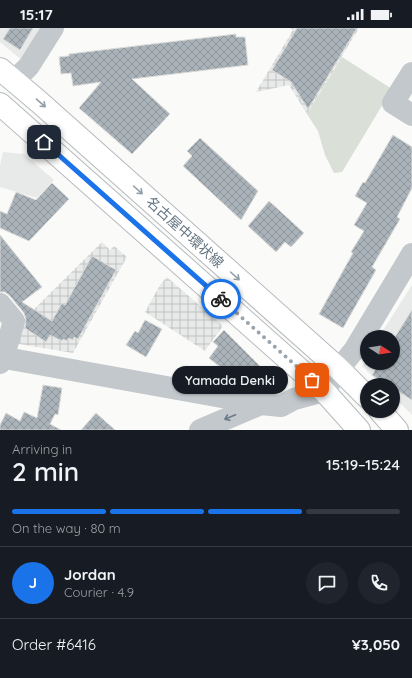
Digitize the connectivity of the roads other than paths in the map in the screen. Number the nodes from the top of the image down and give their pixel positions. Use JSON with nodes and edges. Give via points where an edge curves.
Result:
{"nodes":[{"id":1,"x":53,"y":28,"type":"edge"},
{"id":2,"x":412,"y":73,"type":"edge"},
{"id":3,"x":7,"y":75,"type":"edge"},
{"id":4,"x":0,"y":104,"type":"edge"},
{"id":5,"x":412,"y":115,"type":"edge"},
{"id":6,"x":412,"y":254,"type":"edge"},
{"id":7,"x":0,"y":304,"type":"edge"},
{"id":8,"x":1,"y":359,"type":"edge"},
{"id":9,"x":339,"y":369,"type":"junction"},
{"id":10,"x":360,"y":390,"type":"edge"},
{"id":11,"x":324,"y":391,"type":"junction"},
{"id":12,"x":261,"y":404,"type":"junction"},
{"id":13,"x":386,"y":418,"type":"edge"},
{"id":14,"x":200,"y":430,"type":"edge"},
{"id":15,"x":360,"y":430,"type":"edge"},
{"id":16,"x":397,"y":430,"type":"edge"}],
"edges":[{"from":1,"to":3,"type":"street","via":[[29,66]]},
{"from":2,"to":5,"type":"street","via":[[393,103]]},
{"from":3,"to":9,"type":"main road","name":"名古屋中環状線","one_way":true},
{"from":4,"to":11,"type":"main road","name":"名古屋中環状線"},
{"from":6,"to":9,"type":"street","via":[[355,349]]},
{"from":7,"to":8,"type":"street","via":[[14,322]]},
{"from":8,"to":12,"type":"street"},
{"from":9,"to":10,"type":"main road","name":"名古屋中環状線"},
{"from":9,"to":11,"type":"street"},
{"from":11,"to":12,"type":"street","via":[[294,399],[280,406]]},
{"from":11,"to":15,"type":"main road","name":"名古屋中環状線"},
{"from":12,"to":14,"type":"street","one_way":true},
{"from":13,"to":16,"type":"main road"}]}
